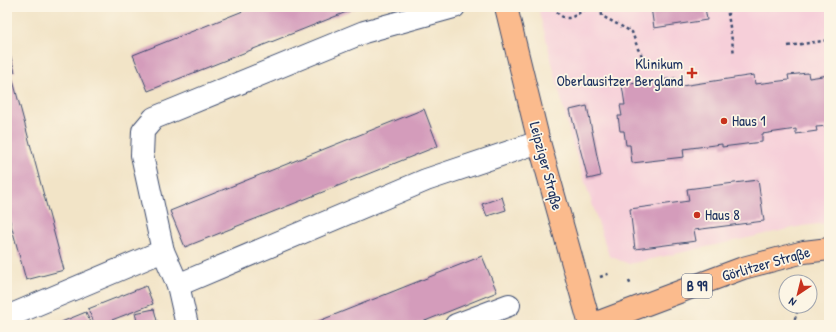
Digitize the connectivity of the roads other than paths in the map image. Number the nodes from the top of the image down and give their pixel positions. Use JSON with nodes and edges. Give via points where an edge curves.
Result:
{"nodes":[{"id":1,"x":454,"y":7,"type":"edge"},
{"id":2,"x":506,"y":7,"type":"edge"},
{"id":3,"x":539,"y":142,"type":"junction"},
{"id":4,"x":829,"y":249,"type":"edge"},
{"id":5,"x":163,"y":250,"type":"junction"},
{"id":6,"x":178,"y":285,"type":"junction"},
{"id":7,"x":509,"y":305,"type":"dead end"},
{"id":8,"x":7,"y":317,"type":"edge"},
{"id":9,"x":187,"y":325,"type":"edge"},
{"id":10,"x":456,"y":325,"type":"edge"},
{"id":11,"x":591,"y":325,"type":"edge"}],
"edges":[{"from":1,"to":5,"type":"lane","via":[[364,32],[154,118],[143,130],[142,155]]},
{"from":2,"to":3,"type":"main road","name":"Leipziger Straße"},
{"from":3,"to":6,"type":"lane","via":[[426,180]]},
{"from":3,"to":11,"type":"main road","name":"Leipziger Straße"},
{"from":4,"to":11,"type":"main road","name":"Görlitzer Straße","number":"B 99","via":[[804,252],[743,268]]},
{"from":5,"to":6,"type":"lane"},
{"from":5,"to":8,"type":"lane"},
{"from":6,"to":9,"type":"lane"},
{"from":7,"to":10,"type":"lane"}]}
